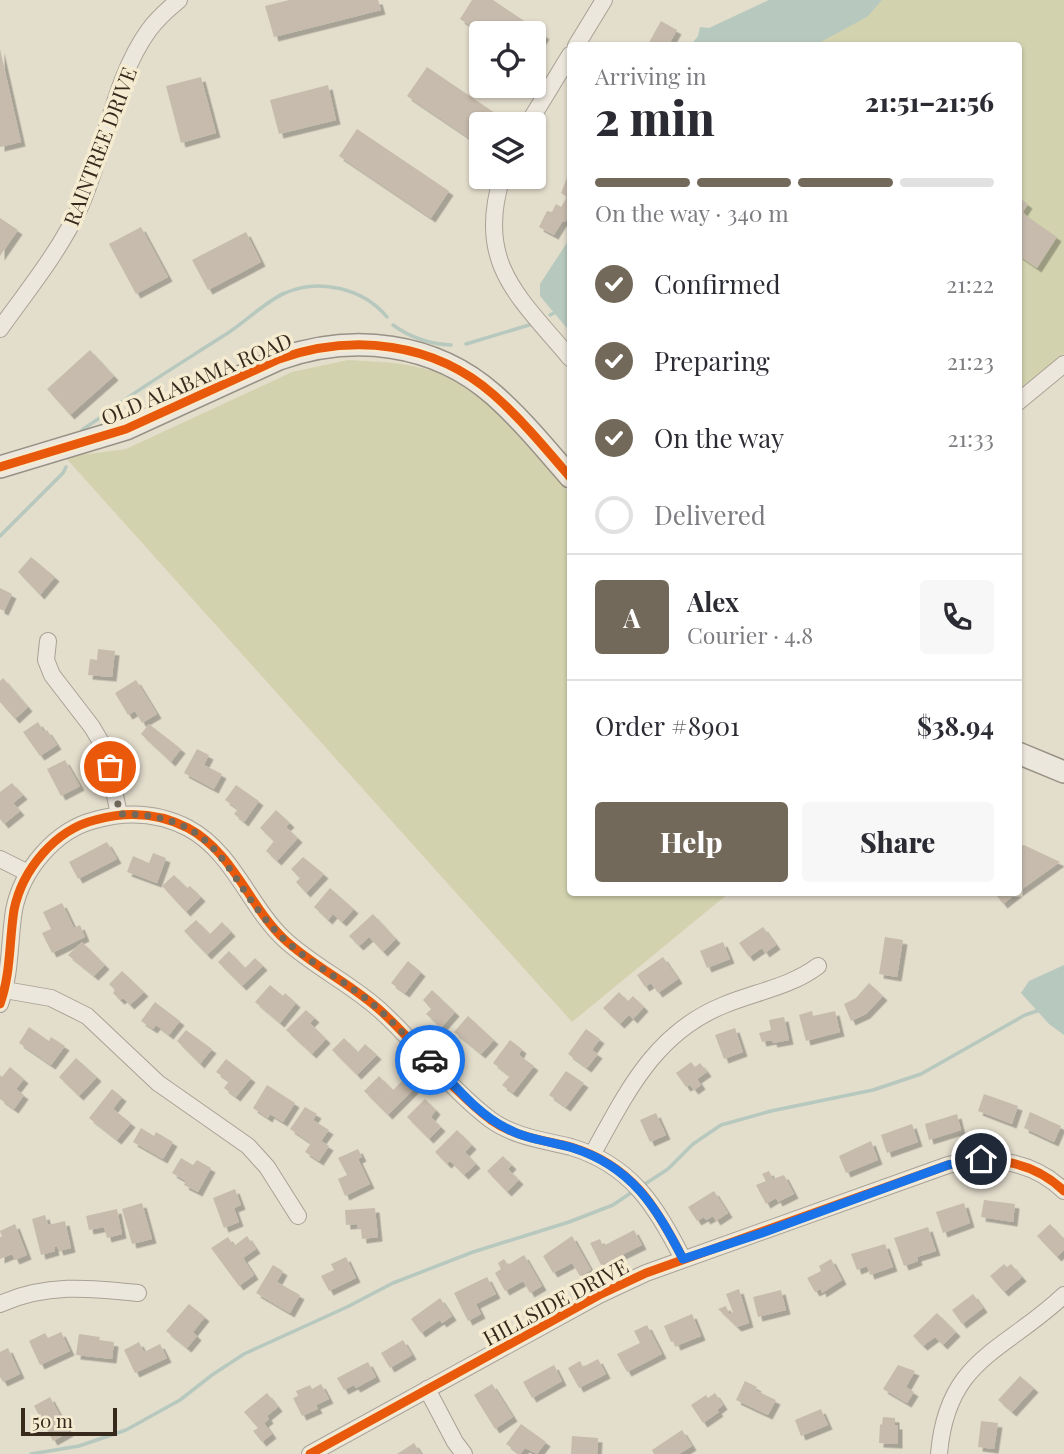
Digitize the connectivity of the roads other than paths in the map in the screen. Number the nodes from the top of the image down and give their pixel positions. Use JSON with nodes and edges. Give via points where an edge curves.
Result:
{"nodes":[{"id":1,"x":179,"y":0,"type":"edge"},
{"id":2,"x":604,"y":0,"type":"edge"},
{"id":3,"x":578,"y":42,"type":"edge"},
{"id":4,"x":567,"y":60,"type":"edge"},
{"id":5,"x":535,"y":112,"type":"edge"},
{"id":6,"x":499,"y":189,"type":"edge"},
{"id":7,"x":0,"y":329,"type":"edge"},
{"id":8,"x":567,"y":354,"type":"edge"},
{"id":9,"x":1064,"y":364,"type":"edge"},
{"id":10,"x":1022,"y":399,"type":"edge"},
{"id":11,"x":0,"y":467,"type":"edge"},
{"id":12,"x":567,"y":474,"type":"edge"},
{"id":13,"x":48,"y":641,"type":"dead end"},
{"id":14,"x":1022,"y":755,"type":"edge"},
{"id":15,"x":1064,"y":772,"type":"edge"},
{"id":16,"x":120,"y":814,"type":"junction"},
{"id":17,"x":0,"y":859,"type":"edge"},
{"id":18,"x":28,"y":873,"type":"junction"},
{"id":19,"x":818,"y":966,"type":"dead end"},
{"id":20,"x":2,"y":997,"type":"edge"},
{"id":21,"x":592,"y":1155,"type":"junction"},
{"id":22,"x":1064,"y":1191,"type":"edge"},
{"id":23,"x":298,"y":1216,"type":"dead end"},
{"id":24,"x":683,"y":1259,"type":"junction"},
{"id":25,"x":138,"y":1293,"type":"dead end"},
{"id":26,"x":1064,"y":1295,"type":"edge"},
{"id":27,"x":0,"y":1304,"type":"edge"},
{"id":28,"x":427,"y":1389,"type":"junction"},
{"id":29,"x":310,"y":1454,"type":"edge"},
{"id":30,"x":464,"y":1454,"type":"edge"},
{"id":31,"x":939,"y":1454,"type":"edge"}],
"edges":[{"from":1,"to":7,"type":"street","name":"RAINTREE DRIVE","via":[[136,50],[78,212]]},
{"from":2,"to":3,"type":"street"},
{"from":4,"to":5,"type":"street"},
{"from":6,"to":8,"type":"street","via":[[492,234],[503,272]]},
{"from":9,"to":10,"type":"street"},
{"from":11,"to":12,"type":"street","name":"OLD ALABAMA ROAD","via":[[126,429],[301,351],[362,344],[428,356],[474,379],[512,412]]},
{"from":13,"to":16,"type":"street","via":[[46,660],[52,675],[105,749]]},
{"from":14,"to":15,"type":"street"},
{"from":16,"to":18,"type":"street","via":[[92,820],[66,833]]},
{"from":16,"to":21,"type":"street","via":[[165,819],[207,841],[283,939],[381,1011],[492,1120],[523,1136]]},
{"from":17,"to":18,"type":"street"},
{"from":18,"to":20,"type":"street","via":[[14,909],[10,965]]},
{"from":19,"to":21,"type":"street","via":[[795,981],[719,1006],[673,1036],[634,1080]]},
{"from":20,"to":23,"type":"street","via":[[51,998],[87,1016],[158,1083],[248,1146]]},
{"from":21,"to":24,"type":"street","via":[[618,1169],[643,1191]]},
{"from":22,"to":24,"type":"street","name":"HILLSIDE DRIVE","via":[[1046,1176],[1015,1163],[965,1161]]},
{"from":24,"to":28,"type":"street","name":"HILLSIDE DRIVE","via":[[599,1295]]},
{"from":25,"to":27,"type":"street","via":[[82,1287],[40,1290]]},
{"from":26,"to":31,"type":"street","via":[[982,1359],[959,1384],[948,1407]]},
{"from":28,"to":29,"type":"street","name":"HILLSIDE DRIVE"},
{"from":28,"to":30,"type":"street"}]}
